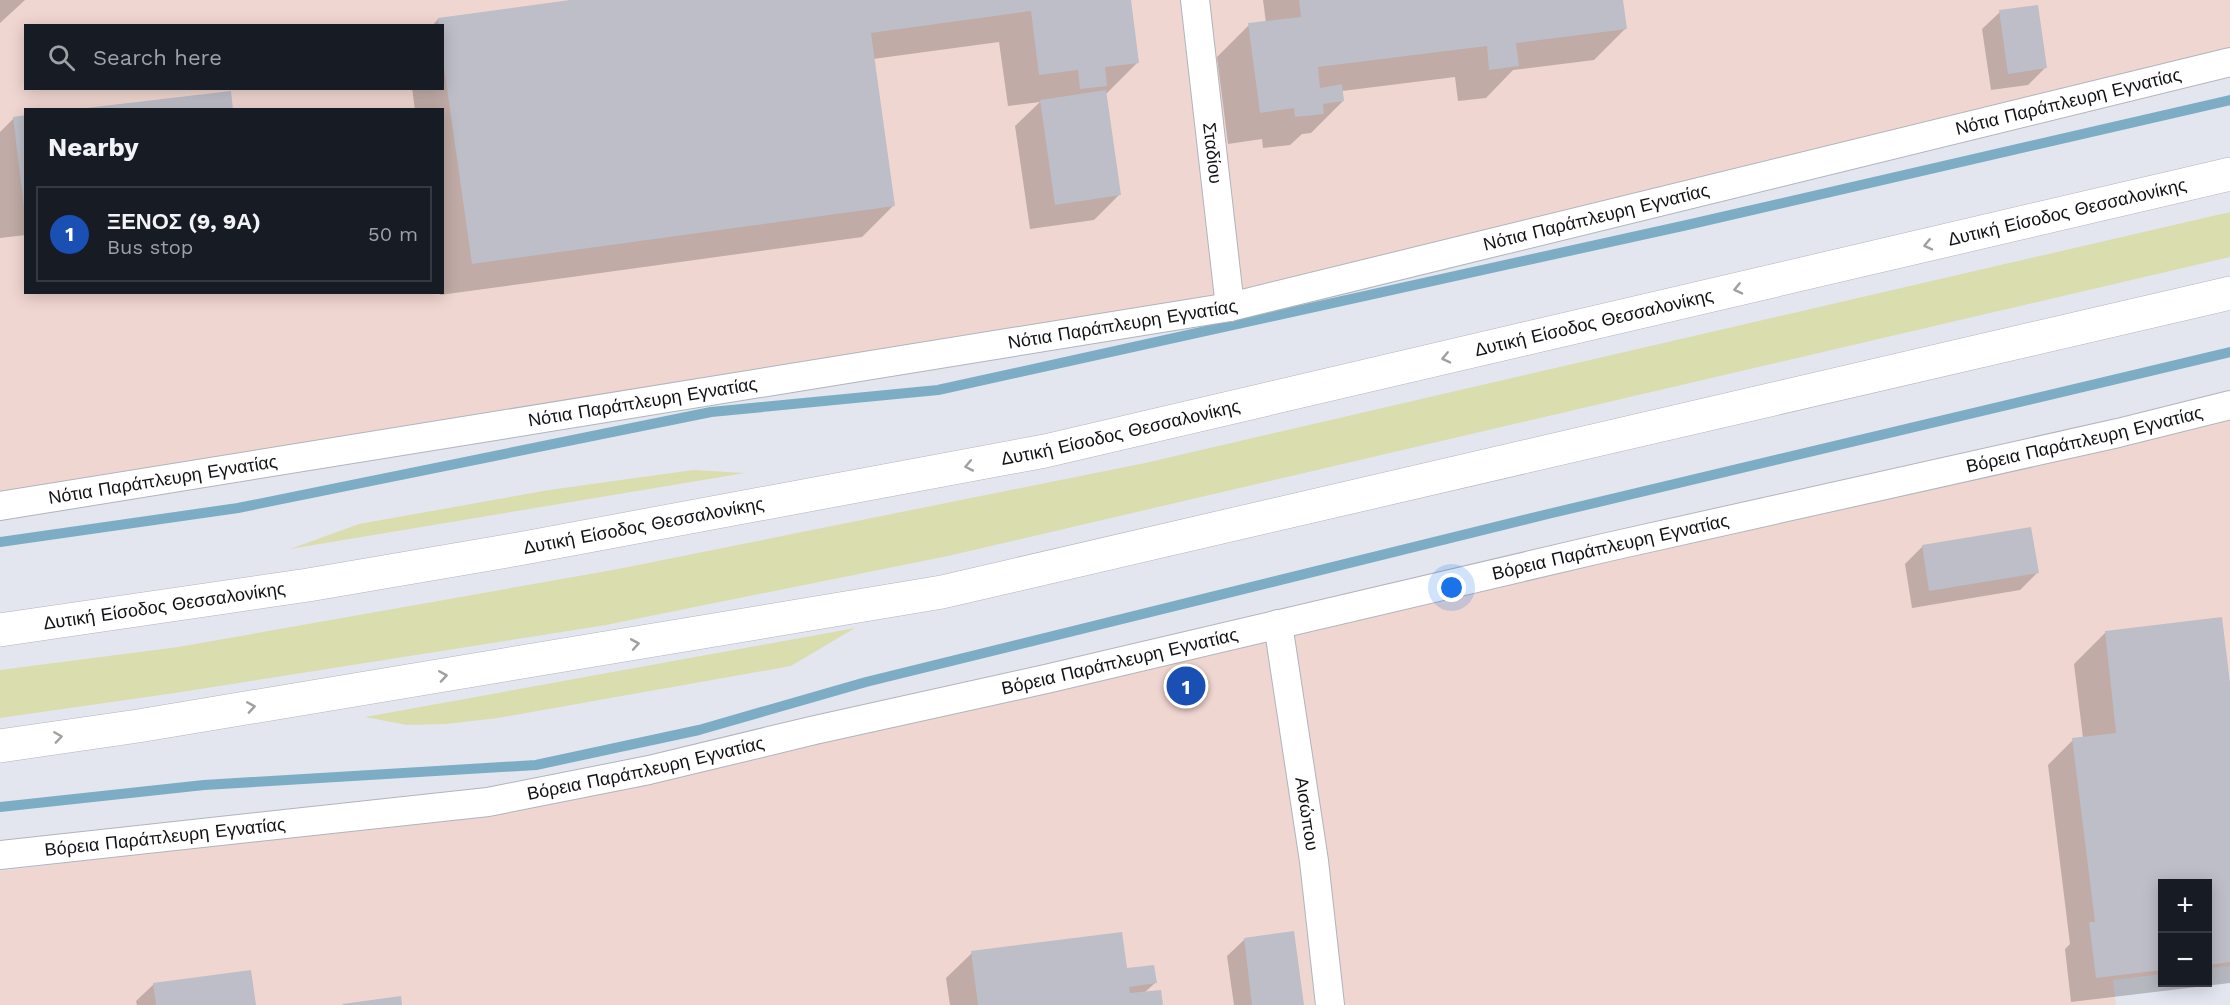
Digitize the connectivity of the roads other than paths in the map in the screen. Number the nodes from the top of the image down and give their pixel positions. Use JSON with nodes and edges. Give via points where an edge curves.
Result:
{"nodes":[{"id":1,"x":1195,"y":0,"type":"edge"},
{"id":2,"x":2230,"y":62,"type":"edge"},
{"id":3,"x":2230,"y":174,"type":"edge"},
{"id":4,"x":2230,"y":293,"type":"edge"},
{"id":5,"x":1230,"y":307,"type":"junction"},
{"id":6,"x":2230,"y":405,"type":"edge"},
{"id":7,"x":0,"y":506,"type":"edge"},
{"id":8,"x":1278,"y":624,"type":"junction"},
{"id":9,"x":0,"y":630,"type":"edge"},
{"id":10,"x":0,"y":746,"type":"edge"},
{"id":11,"x":0,"y":855,"type":"edge"},
{"id":12,"x":1330,"y":1005,"type":"edge"}],
"edges":[{"from":1,"to":5,"type":"street","name":"Σταδίου"},
{"from":2,"to":5,"type":"street","name":"Νότια Παράπλευρη Εγνατίας"},
{"from":3,"to":9,"type":"highway","name":"Δυτική Είσοδος Θεσσαλονίκης","one_way":true,"via":[[1046,451],[490,554]]},
{"from":10,"to":4,"type":"highway","one_way":true,"via":[[942,592]]},
{"from":5,"to":7,"type":"street","name":"Νότια Παράπλευρη Εγνατίας"},
{"from":6,"to":8,"type":"street","name":"Βόρεια Παράπλευρη Εγνατίας"},
{"from":8,"to":11,"type":"street","name":"Βόρεια Παράπλευρη Εγνατίας","via":[[649,770],[488,802]]},
{"from":8,"to":12,"type":"street","name":"Αισώπου","via":[[1314,861]]}]}
